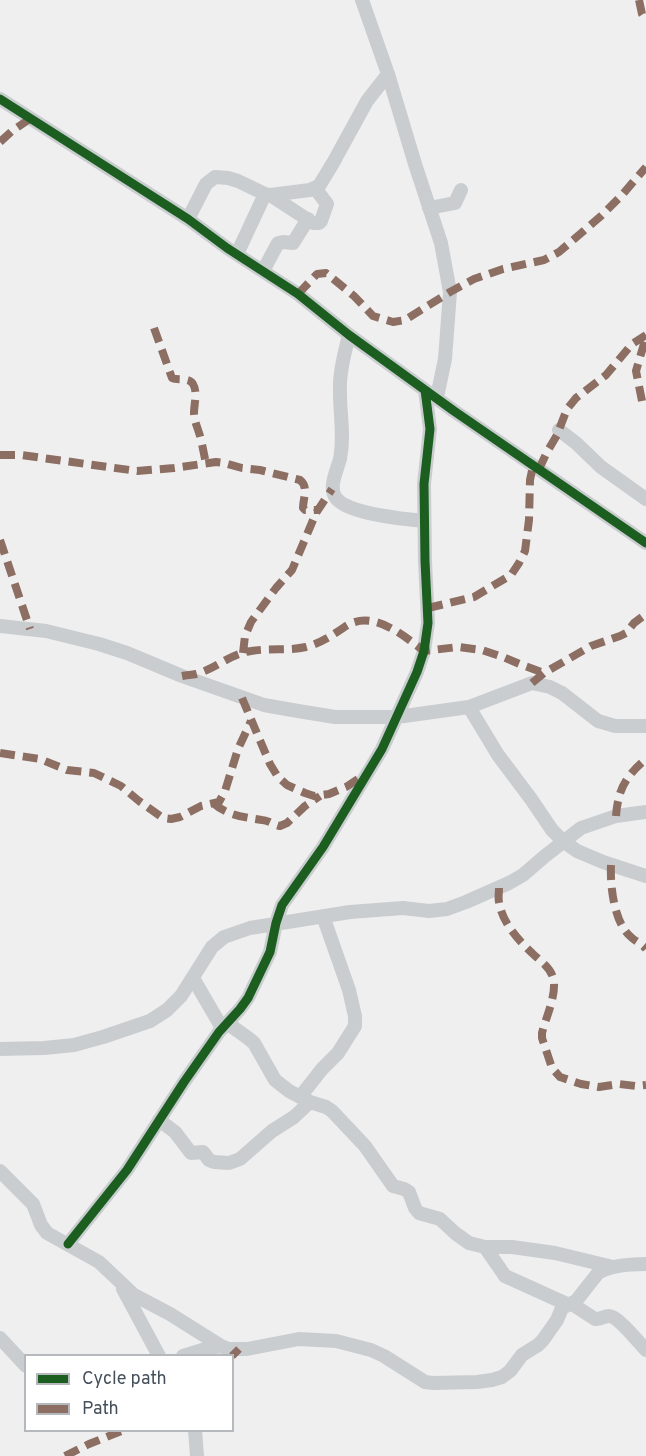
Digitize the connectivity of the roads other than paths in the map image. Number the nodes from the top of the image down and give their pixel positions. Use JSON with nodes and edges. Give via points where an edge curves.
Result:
{"nodes":[{"id":1,"x":362,"y":0,"type":"edge"},
{"id":2,"x":388,"y":74,"type":"junction"},
{"id":3,"x":0,"y":99,"type":"edge"},
{"id":4,"x":315,"y":188,"type":"junction"},
{"id":5,"x":461,"y":190,"type":"dead end"},
{"id":6,"x":267,"y":195,"type":"junction"},
{"id":7,"x":429,"y":208,"type":"junction"},
{"id":8,"x":188,"y":219,"type":"junction"},
{"id":9,"x":308,"y":219,"type":"junction"},
{"id":10,"x":237,"y":254,"type":"junction"},
{"id":11,"x":263,"y":271,"type":"junction"},
{"id":12,"x":350,"y":336,"type":"junction"},
{"id":13,"x":431,"y":393,"type":"junction"},
{"id":14,"x":559,"y":430,"type":"dead end"},
{"id":15,"x":646,"y":499,"type":"edge"},
{"id":16,"x":424,"y":521,"type":"junction"},
{"id":17,"x":646,"y":543,"type":"edge"},
{"id":18,"x":0,"y":626,"type":"edge"},
{"id":19,"x":469,"y":707,"type":"junction"},
{"id":20,"x":397,"y":717,"type":"junction"},
{"id":21,"x":646,"y":726,"type":"edge"},
{"id":22,"x":646,"y":812,"type":"edge"},
{"id":23,"x":564,"y":842,"type":"junction"},
{"id":24,"x":646,"y":876,"type":"edge"},
{"id":25,"x":322,"y":916,"type":"junction"},
{"id":26,"x":276,"y":924,"type":"junction"},
{"id":27,"x":193,"y":978,"type":"junction"},
{"id":28,"x":225,"y":1026,"type":"junction"},
{"id":29,"x":0,"y":1049,"type":"edge"},
{"id":30,"x":305,"y":1099,"type":"junction"},
{"id":31,"x":159,"y":1120,"type":"junction"},
{"id":32,"x":0,"y":1172,"type":"edge"},
{"id":33,"x":68,"y":1244,"type":"junction"},
{"id":34,"x":485,"y":1247,"type":"junction"},
{"id":35,"x":646,"y":1264,"type":"edge"},
{"id":36,"x":613,"y":1267,"type":"junction"},
{"id":37,"x":118,"y":1281,"type":"junction"},
{"id":38,"x":570,"y":1305,"type":"junction"},
{"id":39,"x":0,"y":1338,"type":"edge"},
{"id":40,"x":221,"y":1346,"type":"junction"},
{"id":41,"x":646,"y":1350,"type":"edge"},
{"id":42,"x":158,"y":1354,"type":"edge"},
{"id":43,"x":190,"y":1354,"type":"edge"},
{"id":44,"x":24,"y":1364,"type":"edge"},
{"id":45,"x":195,"y":1432,"type":"edge"},
{"id":46,"x":197,"y":1456,"type":"edge"}],
"edges":[{"from":1,"to":2,"type":"street"},
{"from":2,"to":4,"type":"street","via":[[367,101]]},
{"from":2,"to":7,"type":"street"},
{"from":3,"to":8,"type":"street"},
{"from":4,"to":6,"type":"street"},
{"from":4,"to":9,"type":"street","via":[[327,207],[319,223]]},
{"from":5,"to":7,"type":"street","via":[[455,203]]},
{"from":6,"to":8,"type":"street","via":[[228,178],[215,177],[206,184]]},
{"from":6,"to":9,"type":"street"},
{"from":6,"to":10,"type":"street"},
{"from":7,"to":13,"type":"street","via":[[441,243],[450,292],[445,359]]},
{"from":8,"to":10,"type":"street"},
{"from":9,"to":11,"type":"street","via":[[293,243],[278,243]]},
{"from":10,"to":11,"type":"street"},
{"from":11,"to":12,"type":"street"},
{"from":12,"to":13,"type":"street"},
{"from":12,"to":16,"type":"street","via":[[339,384],[342,437],[334,496],[364,512]]},
{"from":13,"to":16,"type":"street"},
{"from":13,"to":17,"type":"street"},
{"from":14,"to":15,"type":"street"},
{"from":16,"to":20,"type":"street","via":[[428,622],[424,651]]},
{"from":18,"to":20,"type":"street","via":[[99,644],[264,705],[335,717]]},
{"from":19,"to":20,"type":"street"},
{"from":19,"to":21,"type":"street","via":[[532,683],[562,693],[598,721],[615,726]]},
{"from":19,"to":23,"type":"street","via":[[498,755]]},
{"from":20,"to":26,"type":"street","via":[[338,824],[282,905]]},
{"from":22,"to":23,"type":"street","via":[[596,822]]},
{"from":23,"to":24,"type":"street","via":[[603,862]]},
{"from":23,"to":25,"type":"street","via":[[523,875],[447,909],[403,908]]},
{"from":25,"to":26,"type":"street"},
{"from":25,"to":30,"type":"street","via":[[349,990],[355,1026]]},
{"from":26,"to":27,"type":"street","via":[[224,937],[212,947]]},
{"from":26,"to":28,"type":"street","via":[[270,952],[256,981]]},
{"from":27,"to":28,"type":"street"},
{"from":27,"to":29,"type":"street","via":[[181,996],[150,1022],[74,1045]]},
{"from":28,"to":30,"type":"street","via":[[248,1038],[275,1080]]},
{"from":28,"to":31,"type":"street"},
{"from":30,"to":31,"type":"street","via":[[294,1117],[240,1159],[221,1164],[203,1152],[191,1152]]},
{"from":30,"to":34,"type":"street","via":[[326,1107],[341,1119],[393,1186],[410,1192],[419,1213],[440,1219],[461,1239]]},
{"from":31,"to":33,"type":"street","via":[[127,1170]]},
{"from":32,"to":33,"type":"street","via":[[33,1204],[47,1233]]},
{"from":33,"to":37,"type":"street","via":[[99,1262]]},
{"from":34,"to":36,"type":"street","via":[[534,1250]]},
{"from":34,"to":38,"type":"street","via":[[505,1276]]},
{"from":35,"to":36,"type":"street"},
{"from":36,"to":38,"type":"street","via":[[598,1273]]},
{"from":37,"to":40,"type":"street","via":[[134,1295]]},
{"from":37,"to":42,"type":"street"},
{"from":38,"to":40,"type":"street","via":[[562,1308],[543,1340],[522,1355],[510,1371],[502,1377],[477,1382],[424,1382],[384,1356],[336,1341],[299,1339],[235,1350]]},
{"from":38,"to":41,"type":"street","via":[[598,1320],[615,1318]]},
{"from":39,"to":44,"type":"street"},
{"from":40,"to":43,"type":"street"},
{"from":45,"to":46,"type":"street"}]}
